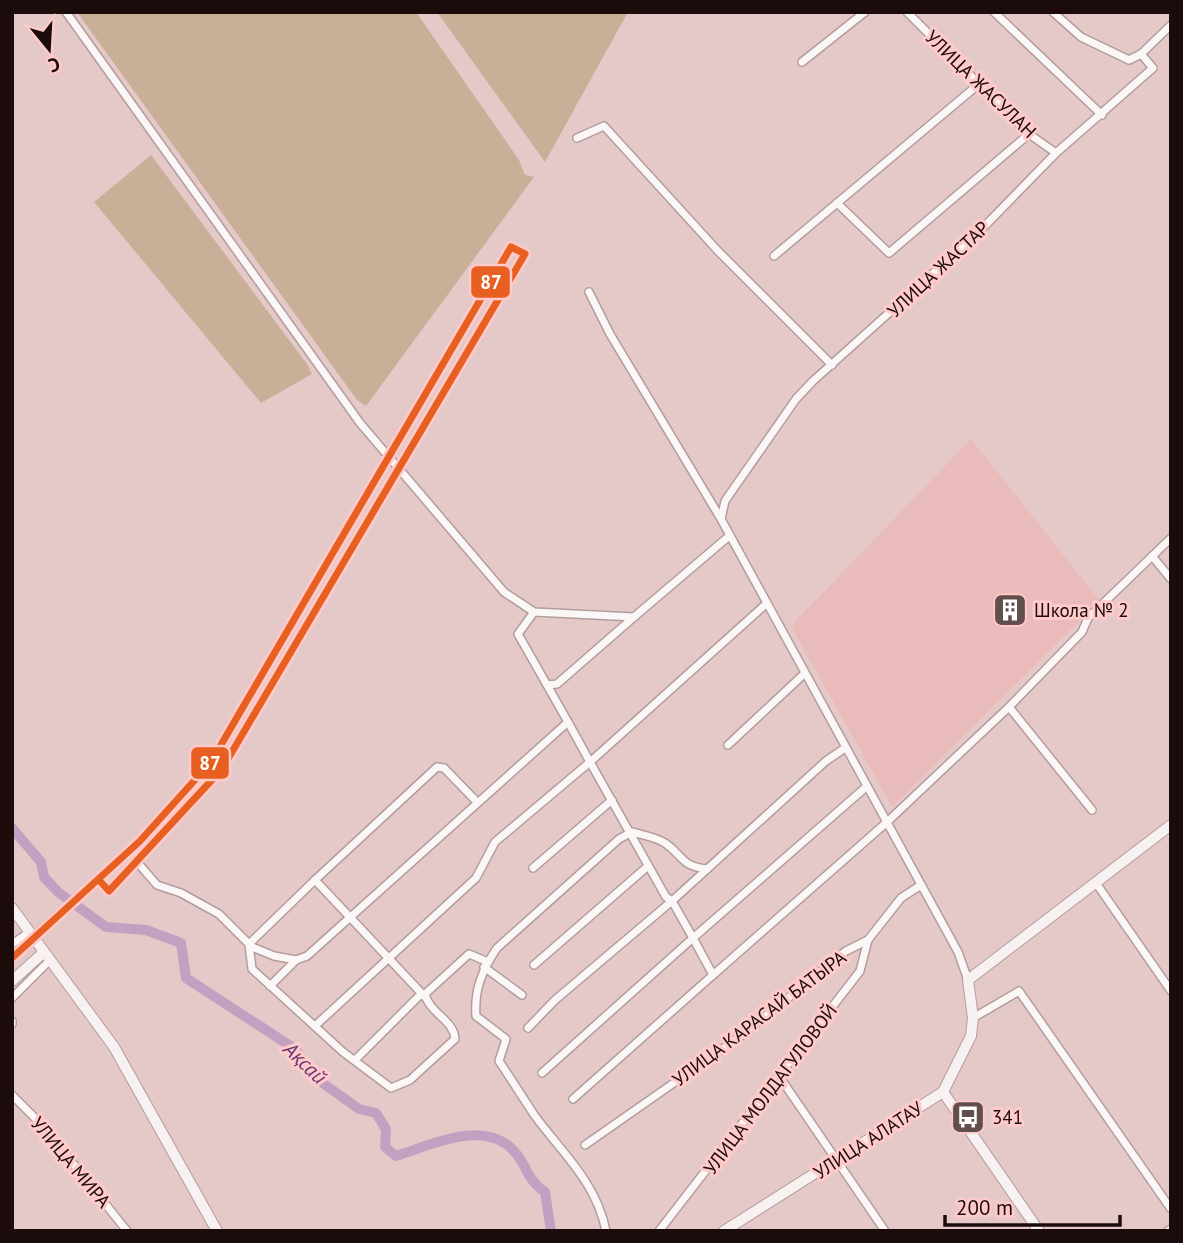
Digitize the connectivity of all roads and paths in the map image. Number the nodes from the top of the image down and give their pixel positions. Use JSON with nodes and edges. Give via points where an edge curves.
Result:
{"nodes":[{"id":1,"x":66,"y":12,"type":"edge"},
{"id":2,"x":865,"y":12,"type":"edge"},
{"id":3,"x":907,"y":12,"type":"edge"},
{"id":4,"x":994,"y":12,"type":"edge"},
{"id":5,"x":1053,"y":12,"type":"edge"},
{"id":6,"x":1171,"y":25,"type":"edge"},
{"id":7,"x":1141,"y":54,"type":"junction"},
{"id":8,"x":802,"y":62,"type":"dead end"},
{"id":9,"x":979,"y":84,"type":"junction"},
{"id":10,"x":1102,"y":115,"type":"junction"},
{"id":11,"x":1029,"y":134,"type":"junction"},
{"id":12,"x":577,"y":138,"type":"dead end"},
{"id":13,"x":1056,"y":153,"type":"junction"},
{"id":14,"x":837,"y":203,"type":"junction"},
{"id":15,"x":774,"y":256,"type":"dead end"},
{"id":16,"x":589,"y":292,"type":"dead end"},
{"id":17,"x":832,"y":365,"type":"junction"},
{"id":18,"x":388,"y":457,"type":"junction"},
{"id":19,"x":396,"y":469,"type":"junction"},
{"id":20,"x":721,"y":519,"type":"junction"},
{"id":21,"x":728,"y":537,"type":"junction"},
{"id":22,"x":1171,"y":538,"type":"edge"},
{"id":23,"x":1152,"y":556,"type":"junction"},
{"id":24,"x":1171,"y":579,"type":"edge"},
{"id":25,"x":766,"y":604,"type":"junction"},
{"id":26,"x":534,"y":612,"type":"junction"},
{"id":27,"x":634,"y":617,"type":"junction"},
{"id":28,"x":804,"y":674,"type":"junction"},
{"id":29,"x":547,"y":685,"type":"junction"},
{"id":30,"x":1009,"y":707,"type":"junction"},
{"id":31,"x":568,"y":722,"type":"junction"},
{"id":32,"x":728,"y":744,"type":"dead end"},
{"id":33,"x":845,"y":748,"type":"junction"},
{"id":34,"x":590,"y":762,"type":"junction"},
{"id":35,"x":866,"y":787,"type":"junction"},
{"id":36,"x":612,"y":800,"type":"junction"},
{"id":37,"x":477,"y":802,"type":"junction"},
{"id":38,"x":1092,"y":810,"type":"dead end"},
{"id":39,"x":887,"y":823,"type":"junction"},
{"id":40,"x":1171,"y":824,"type":"edge"},
{"id":41,"x":632,"y":832,"type":"junction"},
{"id":42,"x":138,"y":863,"type":"junction"},
{"id":43,"x":648,"y":866,"type":"junction"},
{"id":44,"x":533,"y":869,"type":"dead end"},
{"id":45,"x":707,"y":869,"type":"junction"},
{"id":46,"x":99,"y":880,"type":"junction"},
{"id":47,"x":315,"y":880,"type":"junction"},
{"id":48,"x":1096,"y":884,"type":"junction"},
{"id":49,"x":920,"y":885,"type":"junction"},
{"id":50,"x":672,"y":901,"type":"junction"},
{"id":51,"x":12,"y":908,"type":"edge"},
{"id":52,"x":350,"y":917,"type":"junction"},
{"id":53,"x":12,"y":934,"type":"edge"},
{"id":54,"x":28,"y":935,"type":"junction"},
{"id":55,"x":693,"y":938,"type":"junction"},
{"id":56,"x":868,"y":940,"type":"junction"},
{"id":57,"x":12,"y":944,"type":"edge"},
{"id":58,"x":249,"y":944,"type":"junction"},
{"id":59,"x":47,"y":956,"type":"junction"},
{"id":60,"x":388,"y":957,"type":"junction"},
{"id":61,"x":12,"y":958,"type":"edge"},
{"id":62,"x":296,"y":960,"type":"junction"},
{"id":63,"x":486,"y":965,"type":"junction"},
{"id":64,"x":534,"y":965,"type":"dead end"},
{"id":65,"x":713,"y":975,"type":"junction"},
{"id":66,"x":968,"y":980,"type":"junction"},
{"id":67,"x":12,"y":981,"type":"edge"},
{"id":68,"x":270,"y":986,"type":"junction"},
{"id":69,"x":1171,"y":990,"type":"edge"},
{"id":70,"x":522,"y":995,"type":"dead end"},
{"id":71,"x":424,"y":996,"type":"junction"},
{"id":72,"x":12,"y":998,"type":"edge"},
{"id":73,"x":973,"y":1018,"type":"junction"},
{"id":74,"x":316,"y":1025,"type":"junction"},
{"id":75,"x":528,"y":1028,"type":"dead end"},
{"id":76,"x":355,"y":1060,"type":"junction"},
{"id":77,"x":542,"y":1073,"type":"dead end"},
{"id":78,"x":779,"y":1076,"type":"junction"},
{"id":79,"x":943,"y":1091,"type":"junction"},
{"id":80,"x":12,"y":1095,"type":"edge"},
{"id":81,"x":573,"y":1099,"type":"dead end"},
{"id":82,"x":585,"y":1145,"type":"dead end"},
{"id":83,"x":837,"y":1161,"type":"junction"},
{"id":84,"x":1171,"y":1209,"type":"edge"},
{"id":85,"x":127,"y":1231,"type":"edge"},
{"id":86,"x":217,"y":1231,"type":"edge"},
{"id":87,"x":606,"y":1231,"type":"edge"},
{"id":88,"x":659,"y":1231,"type":"edge"},
{"id":89,"x":724,"y":1231,"type":"edge"},
{"id":90,"x":885,"y":1231,"type":"edge"},
{"id":91,"x":1039,"y":1231,"type":"edge"}],
"edges":[{"from":1,"to":18,"type":"street"},
{"from":2,"to":8,"type":"street"},
{"from":3,"to":9,"type":"street","name":"УЛИЦА ЖАСУЛАН"},
{"from":4,"to":10,"type":"street"},
{"from":5,"to":7,"type":"street","via":[[1081,37],[1129,60]]},
{"from":6,"to":7,"type":"street"},
{"from":7,"to":10,"type":"street","name":"УЛИЦА ЖАСТАР","via":[[1153,68]]},
{"from":9,"to":11,"type":"street","name":"УЛИЦА ЖАСУЛАН"},
{"from":9,"to":14,"type":"street"},
{"from":10,"to":13,"type":"street","name":"УЛИЦА ЖАСТАР"},
{"from":11,"to":13,"type":"street","name":"УЛИЦА ЖАСУЛАН"},
{"from":11,"to":14,"type":"street","via":[[889,253]]},
{"from":12,"to":17,"type":"street","via":[[604,126],[718,251]]},
{"from":13,"to":17,"type":"street","name":"УЛИЦА ЖАСТАР","via":[[977,234]]},
{"from":14,"to":15,"type":"street"},
{"from":16,"to":20,"type":"street"},
{"from":17,"to":20,"type":"street","name":"УЛИЦА ЖАСТАР","via":[[796,399],[725,501]]},
{"from":18,"to":19,"type":"street"},
{"from":18,"to":19,"type":"street","via":[[511,247],[525,254]]},
{"from":18,"to":46,"type":"street","via":[[211,762]]},
{"from":19,"to":26,"type":"street","via":[[495,585]]},
{"from":19,"to":42,"type":"street","via":[[222,769]]},
{"from":20,"to":21,"type":"street"},
{"from":21,"to":25,"type":"street"},
{"from":21,"to":27,"type":"street"},
{"from":22,"to":23,"type":"street"},
{"from":23,"to":24,"type":"street"},
{"from":23,"to":30,"type":"street","via":[[1088,618],[1082,632]]},
{"from":25,"to":28,"type":"street"},
{"from":25,"to":34,"type":"street"},
{"from":26,"to":27,"type":"street"},
{"from":26,"to":29,"type":"street","via":[[518,634]]},
{"from":27,"to":29,"type":"street","via":[[557,684]]},
{"from":28,"to":32,"type":"street"},
{"from":28,"to":33,"type":"street"},
{"from":29,"to":31,"type":"street"},
{"from":30,"to":38,"type":"street"},
{"from":30,"to":39,"type":"street"},
{"from":31,"to":34,"type":"street"},
{"from":31,"to":37,"type":"street"},
{"from":33,"to":35,"type":"street"},
{"from":33,"to":45,"type":"street"},
{"from":34,"to":36,"type":"street"},
{"from":34,"to":60,"type":"street","via":[[495,842],[476,878]]},
{"from":35,"to":39,"type":"street"},
{"from":35,"to":55,"type":"street"},
{"from":36,"to":41,"type":"street"},
{"from":36,"to":44,"type":"street"},
{"from":37,"to":47,"type":"street","via":[[444,768],[437,767]]},
{"from":37,"to":52,"type":"street"},
{"from":39,"to":49,"type":"street"},
{"from":39,"to":65,"type":"street"},
{"from":40,"to":48,"type":"street"},
{"from":41,"to":43,"type":"street"},
{"from":41,"to":45,"type":"street","via":[[665,843],[689,867]]},
{"from":41,"to":63,"type":"street","via":[[497,948]]},
{"from":42,"to":46,"type":"street","via":[[109,891]]},
{"from":42,"to":58,"type":"street","via":[[157,885],[219,914]]},
{"from":43,"to":50,"type":"street"},
{"from":43,"to":64,"type":"street"},
{"from":45,"to":50,"type":"street"},
{"from":46,"to":54,"type":"street"},
{"from":47,"to":52,"type":"street"},
{"from":47,"to":58,"type":"street"},
{"from":48,"to":66,"type":"street"},
{"from":48,"to":69,"type":"street"},
{"from":49,"to":56,"type":"street","name":"УЛИЦА КАРАСАЙ БАТЫРА","via":[[901,898]]},
{"from":49,"to":66,"type":"street","via":[[958,952]]},
{"from":50,"to":55,"type":"street"},
{"from":50,"to":75,"type":"street"},
{"from":51,"to":54,"type":"street"},
{"from":52,"to":60,"type":"street"},
{"from":52,"to":62,"type":"street","via":[[307,956]]},
{"from":53,"to":54,"type":"street"},
{"from":54,"to":57,"type":"street"},
{"from":54,"to":59,"type":"street"},
{"from":54,"to":61,"type":"street"},
{"from":55,"to":65,"type":"street"},
{"from":55,"to":77,"type":"street"},
{"from":56,"to":78,"type":"street","name":"УЛИЦА МОЛДАГУЛОВОЙ","via":[[860,971]]},
{"from":56,"to":82,"type":"street","name":"УЛИЦА КАРАСАЙ БАТЫРА","via":[[846,951],[741,1035]]},
{"from":58,"to":62,"type":"street"},
{"from":58,"to":68,"type":"street","via":[[252,969]]},
{"from":59,"to":67,"type":"street"},
{"from":59,"to":72,"type":"street"},
{"from":59,"to":86,"type":"street","via":[[114,1047]]},
{"from":60,"to":71,"type":"street"},
{"from":60,"to":74,"type":"street"},
{"from":62,"to":68,"type":"street"},
{"from":63,"to":70,"type":"street"},
{"from":63,"to":71,"type":"street","via":[[469,954]]},
{"from":63,"to":87,"type":"street","via":[[475,998],[476,1016],[505,1036],[507,1043],[499,1061],[536,1117],[574,1162],[603,1215]]},
{"from":65,"to":81,"type":"street"},
{"from":66,"to":73,"type":"street"},
{"from":68,"to":74,"type":"street"},
{"from":71,"to":76,"type":"street"},
{"from":71,"to":76,"type":"street","via":[[454,1031],[455,1039],[430,1065],[391,1088]]},
{"from":73,"to":79,"type":"street","name":"УЛИЦА АЛАТАУ","via":[[971,1036]]},
{"from":73,"to":84,"type":"street","via":[[1019,991]]},
{"from":74,"to":76,"type":"street"},
{"from":78,"to":83,"type":"street"},
{"from":78,"to":88,"type":"street","name":"УЛИЦА МОЛДАГУЛОВОЙ"},
{"from":79,"to":83,"type":"street","name":"УЛИЦА АЛАТАУ"},
{"from":79,"to":91,"type":"street"},
{"from":80,"to":85,"type":"street","name":"УЛИЦА МИРА","via":[[43,1126]]},
{"from":83,"to":89,"type":"street","name":"УЛИЦА АЛАТАУ"},
{"from":83,"to":90,"type":"street"}]}
